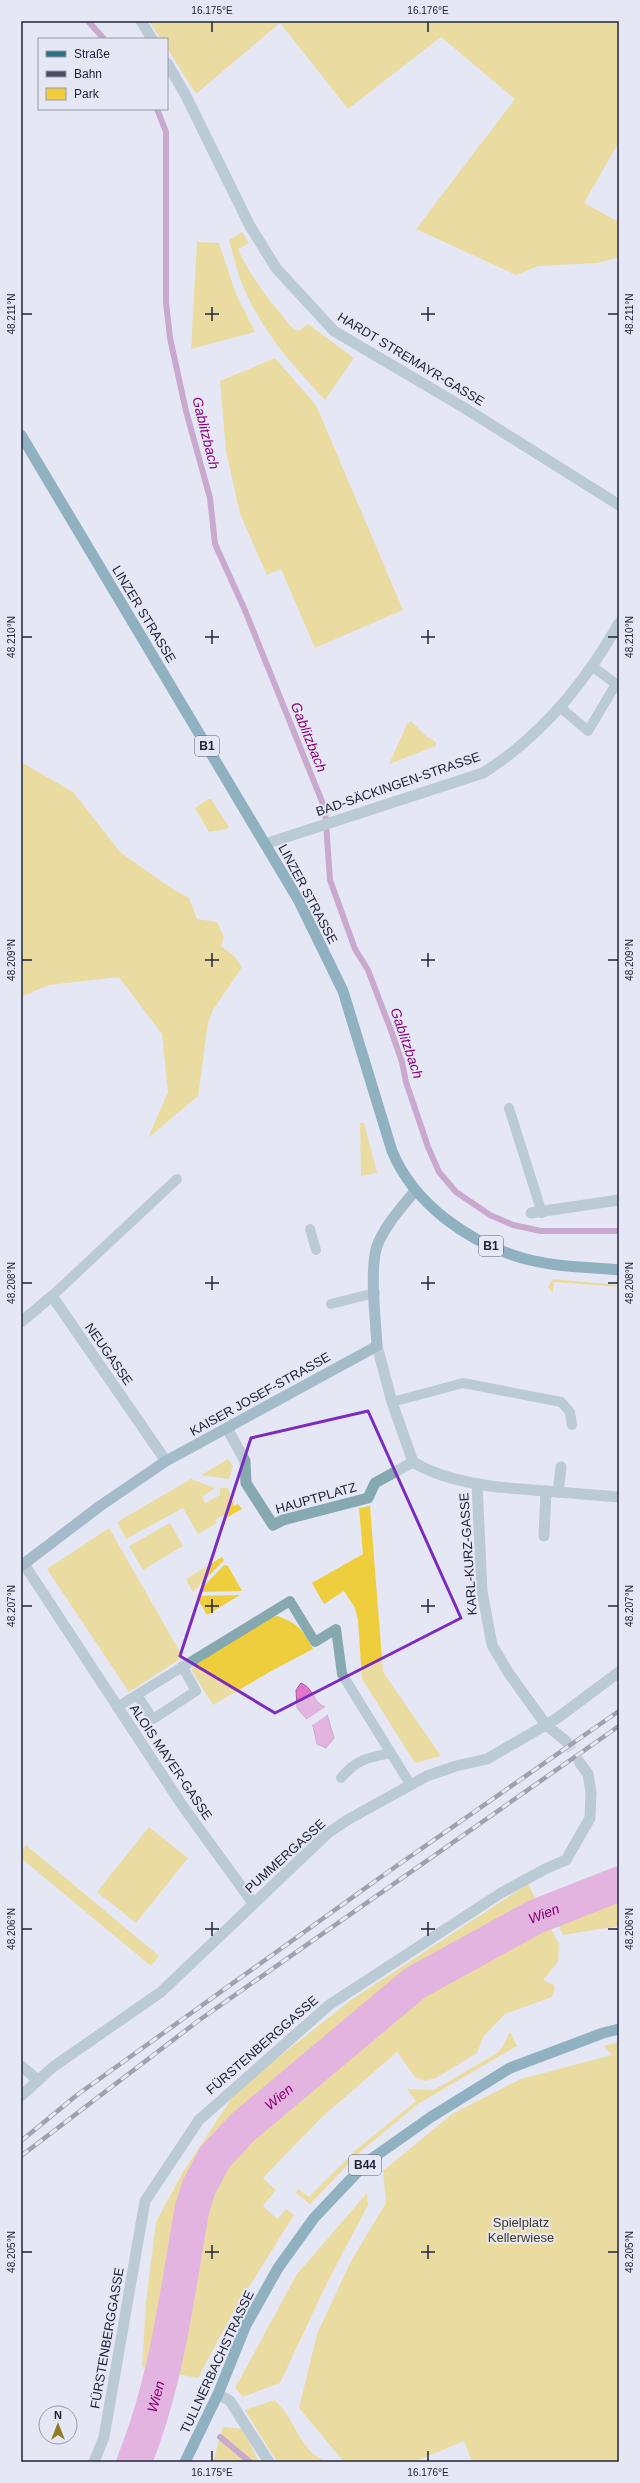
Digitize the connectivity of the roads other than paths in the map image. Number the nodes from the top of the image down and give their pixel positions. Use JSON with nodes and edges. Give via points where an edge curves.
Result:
{"nodes":[{"id":1,"x":141,"y":21,"type":"edge"},
{"id":2,"x":151,"y":38,"type":"edge"},
{"id":3,"x":168,"y":65,"type":"edge"},
{"id":4,"x":21,"y":435,"type":"edge"},
{"id":5,"x":619,"y":505,"type":"edge"},
{"id":6,"x":619,"y":623,"type":"edge"},
{"id":7,"x":592,"y":666,"type":"junction"},
{"id":8,"x":560,"y":707,"type":"junction"},
{"id":9,"x":266,"y":844,"type":"junction"},
{"id":10,"x":509,"y":1108,"type":"dead end"},
{"id":11,"x":177,"y":1179,"type":"dead end"},
{"id":12,"x":415,"y":1191,"type":"junction"},
{"id":13,"x":619,"y":1200,"type":"edge"},
{"id":14,"x":536,"y":1213,"type":"joint"},
{"id":15,"x":310,"y":1229,"type":"dead end"},
{"id":16,"x":316,"y":1250,"type":"dead end"},
{"id":17,"x":619,"y":1270,"type":"edge"},
{"id":18,"x":375,"y":1293,"type":"junction"},
{"id":19,"x":52,"y":1296,"type":"junction"},
{"id":20,"x":331,"y":1304,"type":"dead end"},
{"id":21,"x":21,"y":1322,"type":"edge"},
{"id":22,"x":377,"y":1346,"type":"junction"},
{"id":23,"x":392,"y":1402,"type":"junction"},
{"id":24,"x":572,"y":1425,"type":"dead end"},
{"id":25,"x":227,"y":1428,"type":"junction"},
{"id":26,"x":166,"y":1461,"type":"junction"},
{"id":27,"x":413,"y":1462,"type":"junction"},
{"id":28,"x":561,"y":1467,"type":"dead end"},
{"id":29,"x":477,"y":1484,"type":"junction"},
{"id":30,"x":546,"y":1491,"type":"junction"},
{"id":31,"x":558,"y":1492,"type":"junction"},
{"id":32,"x":619,"y":1497,"type":"edge"},
{"id":33,"x":544,"y":1536,"type":"dead end"},
{"id":34,"x":22,"y":1565,"type":"edge"},
{"id":35,"x":182,"y":1666,"type":"junction"},
{"id":36,"x":619,"y":1672,"type":"edge"},
{"id":37,"x":137,"y":1695,"type":"junction"},
{"id":38,"x":117,"y":1707,"type":"junction"},
{"id":39,"x":546,"y":1725,"type":"junction"},
{"id":40,"x":566,"y":1741,"type":"tunnel mouth"},
{"id":41,"x":391,"y":1753,"type":"junction"},
{"id":42,"x":580,"y":1763,"type":"tunnel mouth"},
{"id":43,"x":341,"y":1778,"type":"dead end"},
{"id":44,"x":410,"y":1784,"type":"junction"},
{"id":45,"x":253,"y":1904,"type":"junction"},
{"id":46,"x":619,"y":2029,"type":"edge"},
{"id":47,"x":21,"y":2066,"type":"edge"},
{"id":48,"x":38,"y":2080,"type":"junction"},
{"id":49,"x":21,"y":2096,"type":"edge"},
{"id":50,"x":218,"y":2394,"type":"junction"},
{"id":51,"x":94,"y":2462,"type":"edge"},
{"id":52,"x":185,"y":2462,"type":"edge"},
{"id":53,"x":269,"y":2462,"type":"edge"}],
"edges":[{"from":1,"to":2,"type":"street"},
{"from":3,"to":5,"type":"street","name":"HARDT STREMAYR-GASSE","via":[[250,226],[276,268],[334,331],[463,407]]},
{"from":4,"to":9,"type":"main road","name":"LINZER STRASSE","number":"B1"},
{"from":6,"to":7,"type":"street","name":"BAD-SÄCKINGEN-STRASSE"},
{"from":7,"to":8,"type":"street","name":"BAD-SÄCKINGEN-STRASSE"},
{"from":7,"to":8,"type":"lane","via":[[616,684],[588,731]]},
{"from":8,"to":9,"type":"street","name":"BAD-SÄCKINGEN-STRASSE","via":[[540,730],[508,757],[483,773]]},
{"from":9,"to":12,"type":"main road","name":"LINZER STRASSE","number":"B1","via":[[299,901],[342,991],[392,1151],[402,1173]]},
{"from":10,"to":14,"type":"lane"},
{"from":11,"to":19,"type":"lane"},
{"from":12,"to":17,"type":"main road","name":"LINZER STRASSE","number":"B1","via":[[460,1229],[502,1251],[559,1265]]},
{"from":12,"to":18,"type":"main road","via":[[393,1217],[378,1242],[374,1262]]},
{"from":13,"to":14,"type":"street"},
{"from":15,"to":16,"type":"lane"},
{"from":18,"to":20,"type":"lane"},
{"from":18,"to":22,"type":"main road"},
{"from":19,"to":21,"type":"street"},
{"from":19,"to":26,"type":"street","name":"NEUGASSE"},
{"from":22,"to":23,"type":"street"},
{"from":22,"to":25,"type":"main road","name":"KAISER JOSEF-STRASSE"},
{"from":23,"to":24,"type":"lane","via":[[463,1383],[561,1402],[570,1412]]},
{"from":23,"to":27,"type":"street"},
{"from":25,"to":26,"type":"main road","name":"KAISER JOSEF-STRASSE"},
{"from":25,"to":27,"type":"street","name":"HAUPTPLATZ","via":[[245,1461],[246,1483],[273,1525],[368,1498],[375,1483]]},
{"from":26,"to":34,"type":"main road","name":"KAISER JOSEF-STRASSE","via":[[100,1506]]},
{"from":27,"to":29,"type":"street","via":[[438,1473]]},
{"from":28,"to":31,"type":"street"},
{"from":29,"to":30,"type":"street"},
{"from":29,"to":39,"type":"street","name":"KARL-KURZ-GASSE","via":[[482,1591],[492,1645]]},
{"from":30,"to":31,"type":"street"},
{"from":30,"to":33,"type":"street"},
{"from":31,"to":32,"type":"street"},
{"from":34,"to":38,"type":"street","name":"ALOIS MAYER-GASSE"},
{"from":35,"to":37,"type":"lane"},
{"from":35,"to":37,"type":"lane","via":[[196,1691],[153,1719]]},
{"from":35,"to":41,"type":"lane","via":[[290,1601],[315,1642],[336,1629],[342,1674]]},
{"from":36,"to":39,"type":"street","name":"PUMMERGASSE"},
{"from":37,"to":38,"type":"lane"},
{"from":38,"to":45,"type":"street","name":"ALOIS MAYER-GASSE","via":[[182,1805]]},
{"from":39,"to":40,"type":"street"},
{"from":39,"to":44,"type":"street","name":"PUMMERGASSE","via":[[487,1759],[456,1766]]},
{"from":41,"to":43,"type":"lane","via":[[364,1758],[351,1766]]},
{"from":41,"to":44,"type":"lane"},
{"from":42,"to":51,"type":"street","name":"FÜRSTENBERGGASSE","via":[[589,1779],[590,1818],[566,1860],[501,1893],[329,2004],[199,2120],[163,2170],[145,2200],[104,2437]]},
{"from":44,"to":45,"type":"street","name":"PUMMERGASSE","via":[[328,1833]]},
{"from":45,"to":48,"type":"street","name":"PUMMERGASSE","via":[[161,1992]]},
{"from":46,"to":50,"type":"main road","name":"TULLNERBACHSTRASSE","number":"B44","via":[[510,2068],[431,2117],[367,2162],[314,2218],[278,2268],[246,2324]]},
{"from":47,"to":48,"type":"street"},
{"from":48,"to":49,"type":"street","name":"PUMMERGASSE"},
{"from":50,"to":52,"type":"main road","name":"TULLNERBACHSTRASSE","number":"B44"},
{"from":50,"to":53,"type":"street","via":[[230,2401]]}]}
